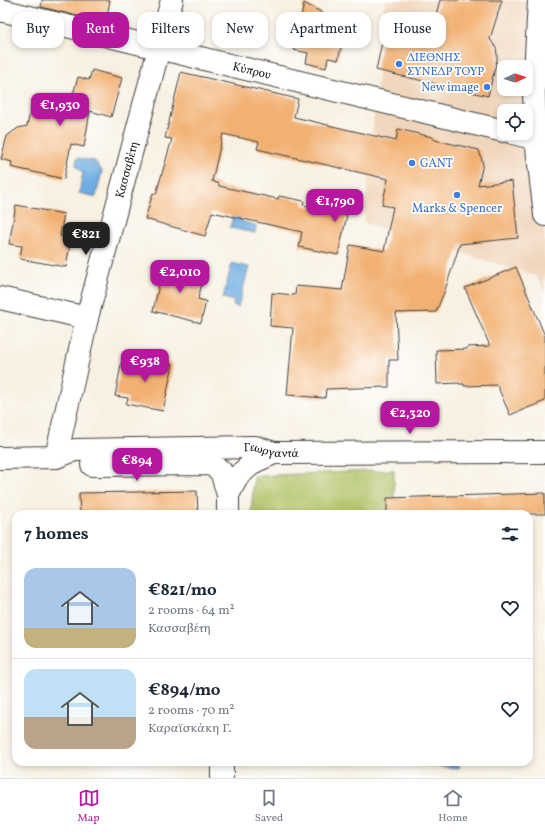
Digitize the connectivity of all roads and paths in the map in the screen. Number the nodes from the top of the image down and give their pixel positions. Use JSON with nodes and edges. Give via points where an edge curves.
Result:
{"nodes":[{"id":1,"x":172,"y":0,"type":"edge"},
{"id":2,"x":539,"y":0,"type":"edge"},
{"id":3,"x":11,"y":8,"type":"edge"},
{"id":4,"x":169,"y":12,"type":"edge"},
{"id":5,"x":137,"y":42,"type":"edge"},
{"id":6,"x":159,"y":48,"type":"joint"},
{"id":7,"x":497,"y":129,"type":"edge"},
{"id":8,"x":533,"y":138,"type":"edge"},
{"id":9,"x":536,"y":139,"type":"junction"},
{"id":10,"x":545,"y":215,"type":"edge"},
{"id":11,"x":0,"y":298,"type":"edge"},
{"id":12,"x":87,"y":318,"type":"junction"},
{"id":13,"x":274,"y":452,"type":"junction"},
{"id":14,"x":545,"y":452,"type":"edge"},
{"id":15,"x":56,"y":457,"type":"junction"},
{"id":16,"x":0,"y":458,"type":"edge"},
{"id":17,"x":228,"y":504,"type":"edge"},
{"id":18,"x":222,"y":766,"type":"edge"},
{"id":19,"x":222,"y":778,"type":"edge"}],
"edges":[{"from":1,"to":4,"type":"street","name":"Κασσαβέτη"},
{"from":2,"to":9,"type":"street","via":[[534,93]]},
{"from":3,"to":5,"type":"street","name":"Κύπρου"},
{"from":6,"to":7,"type":"street","name":"Κύπρου"},
{"from":6,"to":12,"type":"street","name":"Κασσαβέτη"},
{"from":8,"to":9,"type":"street"},
{"from":9,"to":10,"type":"street"},
{"from":11,"to":12,"type":"street"},
{"from":12,"to":15,"type":"street","name":"Κασσαβέτη"},
{"from":13,"to":14,"type":"street","name":"Γεωργαντά"},
{"from":13,"to":15,"type":"street","name":"Γεωργαντά","via":[[255,446],[75,450]]},
{"from":13,"to":17,"type":"street","via":[[254,462],[238,476]]},
{"from":15,"to":16,"type":"street","name":"Γεωργαντά"},
{"from":15,"to":17,"type":"street","via":[[77,465],[210,464],[221,471]]},
{"from":18,"to":19,"type":"street"}]}
